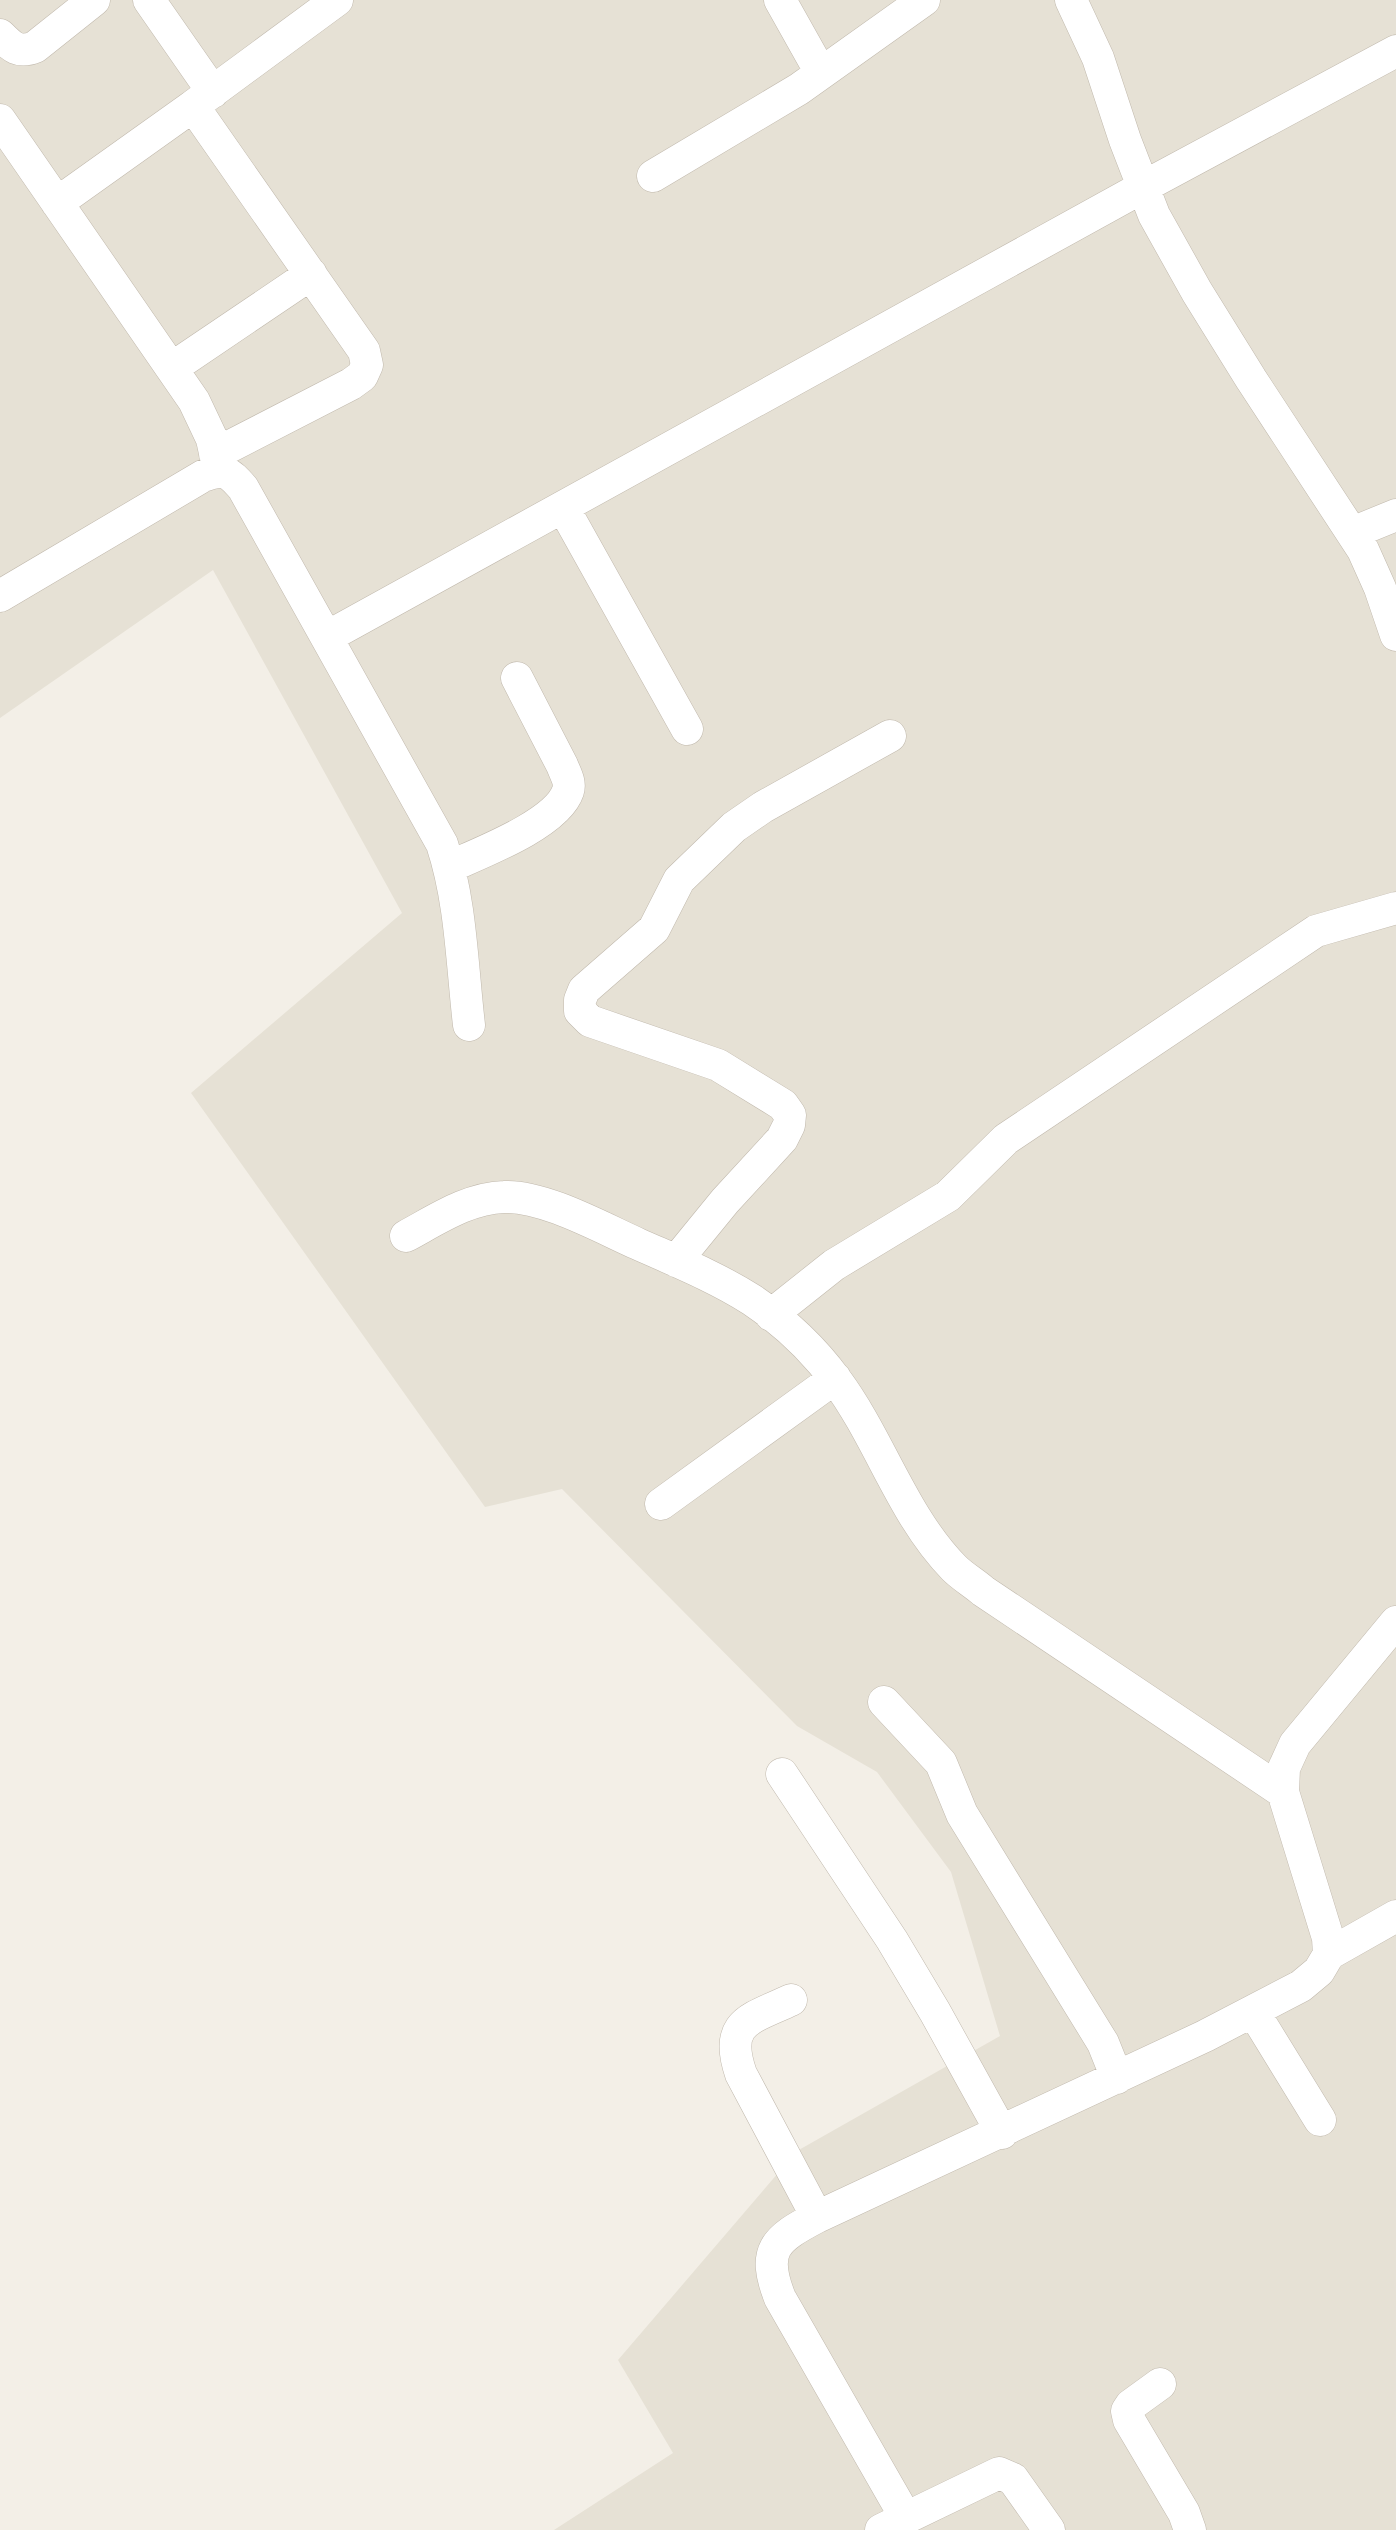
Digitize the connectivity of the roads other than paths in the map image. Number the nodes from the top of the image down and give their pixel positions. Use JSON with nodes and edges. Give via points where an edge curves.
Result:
{"nodes":[{"id":1,"x":149,"y":0,"type":"edge"},
{"id":2,"x":337,"y":0,"type":"edge"},
{"id":3,"x":780,"y":0,"type":"edge"},
{"id":4,"x":924,"y":0,"type":"edge"},
{"id":5,"x":1071,"y":0,"type":"edge"},
{"id":6,"x":90,"y":1,"type":"edge"},
{"id":7,"x":0,"y":34,"type":"edge"},
{"id":8,"x":1396,"y":51,"type":"edge"},
{"id":9,"x":821,"y":73,"type":"junction"},
{"id":10,"x":203,"y":99,"type":"junction"},
{"id":11,"x":0,"y":120,"type":"edge"},
{"id":12,"x":653,"y":176,"type":"dead end"},
{"id":13,"x":1143,"y":187,"type":"junction"},
{"id":14,"x":57,"y":203,"type":"junction"},
{"id":15,"x":312,"y":274,"type":"junction"},
{"id":16,"x":172,"y":368,"type":"junction"},
{"id":17,"x":217,"y":462,"type":"junction"},
{"id":18,"x":564,"y":507,"type":"junction"},
{"id":19,"x":1396,"y":515,"type":"edge"},
{"id":20,"x":1352,"y":533,"type":"junction"},
{"id":21,"x":0,"y":596,"type":"edge"},
{"id":22,"x":1396,"y":635,"type":"edge"},
{"id":23,"x":327,"y":637,"type":"junction"},
{"id":24,"x":517,"y":678,"type":"dead end"},
{"id":25,"x":687,"y":729,"type":"dead end"},
{"id":26,"x":890,"y":736,"type":"dead end"},
{"id":27,"x":449,"y":867,"type":"junction"},
{"id":28,"x":1396,"y":908,"type":"edge"},
{"id":29,"x":469,"y":1024,"type":"dead end"},
{"id":30,"x":406,"y":1236,"type":"dead end"},
{"id":31,"x":676,"y":1261,"type":"junction"},
{"id":32,"x":771,"y":1315,"type":"junction"},
{"id":33,"x":835,"y":1378,"type":"junction"},
{"id":34,"x":661,"y":1504,"type":"dead end"},
{"id":35,"x":1396,"y":1622,"type":"edge"},
{"id":36,"x":884,"y":1702,"type":"dead end"},
{"id":37,"x":782,"y":1774,"type":"dead end"},
{"id":38,"x":1283,"y":1792,"type":"junction"},
{"id":39,"x":1396,"y":1916,"type":"edge"},
{"id":40,"x":1329,"y":1954,"type":"junction"},
{"id":41,"x":791,"y":2000,"type":"dead end"},
{"id":42,"x":1253,"y":2011,"type":"junction"},
{"id":43,"x":1116,"y":2078,"type":"junction"},
{"id":44,"x":1320,"y":2120,"type":"dead end"},
{"id":45,"x":1002,"y":2133,"type":"junction"},
{"id":46,"x":817,"y":2217,"type":"junction"},
{"id":47,"x":1160,"y":2384,"type":"dead end"},
{"id":48,"x":894,"y":2524,"type":"edge"},
{"id":49,"x":1049,"y":2530,"type":"edge"},
{"id":50,"x":1190,"y":2530,"type":"edge"}],
"edges":[{"from":1,"to":10,"type":"street"},
{"from":2,"to":10,"type":"street"},
{"from":3,"to":9,"type":"street"},
{"from":4,"to":9,"type":"street"},
{"from":5,"to":13,"type":"street","via":[[1098,58]]},
{"from":6,"to":7,"type":"street","via":[[28,50],[13,48]]},
{"from":8,"to":13,"type":"street"},
{"from":9,"to":12,"type":"street"},
{"from":10,"to":14,"type":"street"},
{"from":10,"to":15,"type":"street"},
{"from":11,"to":14,"type":"street"},
{"from":13,"to":18,"type":"street"},
{"from":13,"to":20,"type":"street","via":[[1198,292]]},
{"from":14,"to":16,"type":"street"},
{"from":15,"to":16,"type":"street"},
{"from":15,"to":17,"type":"street","via":[[364,351],[368,365],[351,384]]},
{"from":16,"to":17,"type":"street","via":[[205,421]]},
{"from":17,"to":21,"type":"street","via":[[204,476]]},
{"from":17,"to":23,"type":"street","via":[[243,488]]},
{"from":18,"to":23,"type":"street"},
{"from":18,"to":25,"type":"street"},
{"from":19,"to":20,"type":"street"},
{"from":20,"to":22,"type":"street","via":[[1380,588]]},
{"from":23,"to":27,"type":"street","via":[[442,844]]},
{"from":24,"to":27,"type":"street","via":[[562,765],[569,789],[530,829]]},
{"from":26,"to":31,"type":"street","via":[[734,827],[679,880],[654,929],[584,990],[580,1012],[590,1021],[718,1065],[783,1105],[790,1115],[782,1139]]},
{"from":27,"to":29,"type":"street"},
{"from":28,"to":32,"type":"street","via":[[1316,931],[1006,1139],[948,1196],[834,1265]]},
{"from":30,"to":31,"type":"street","via":[[469,1204],[504,1196],[575,1216]]},
{"from":31,"to":32,"type":"street","via":[[752,1300]]},
{"from":32,"to":33,"type":"street"},
{"from":33,"to":34,"type":"street"},
{"from":33,"to":38,"type":"street","via":[[906,1501],[955,1569]]},
{"from":35,"to":38,"type":"street","via":[[1295,1744],[1284,1768]]},
{"from":36,"to":43,"type":"street","via":[[941,1763],[962,1814],[1103,2043]]},
{"from":37,"to":45,"type":"street","via":[[891,1940]]},
{"from":38,"to":40,"type":"street","via":[[1323,1920]]},
{"from":39,"to":40,"type":"street"},
{"from":40,"to":42,"type":"street","via":[[1319,1971],[1301,1986]]},
{"from":41,"to":46,"type":"street","via":[[749,2020],[739,2030],[733,2050],[741,2074]]},
{"from":42,"to":43,"type":"street"},
{"from":42,"to":44,"type":"street"},
{"from":43,"to":45,"type":"street"},
{"from":45,"to":46,"type":"street"},
{"from":46,"to":48,"type":"street","via":[[777,2245],[770,2259],[771,2277]]},
{"from":47,"to":50,"type":"street","via":[[1127,2412]]},
{"from":48,"to":49,"type":"street","via":[[999,2473],[1013,2479]]}]}
